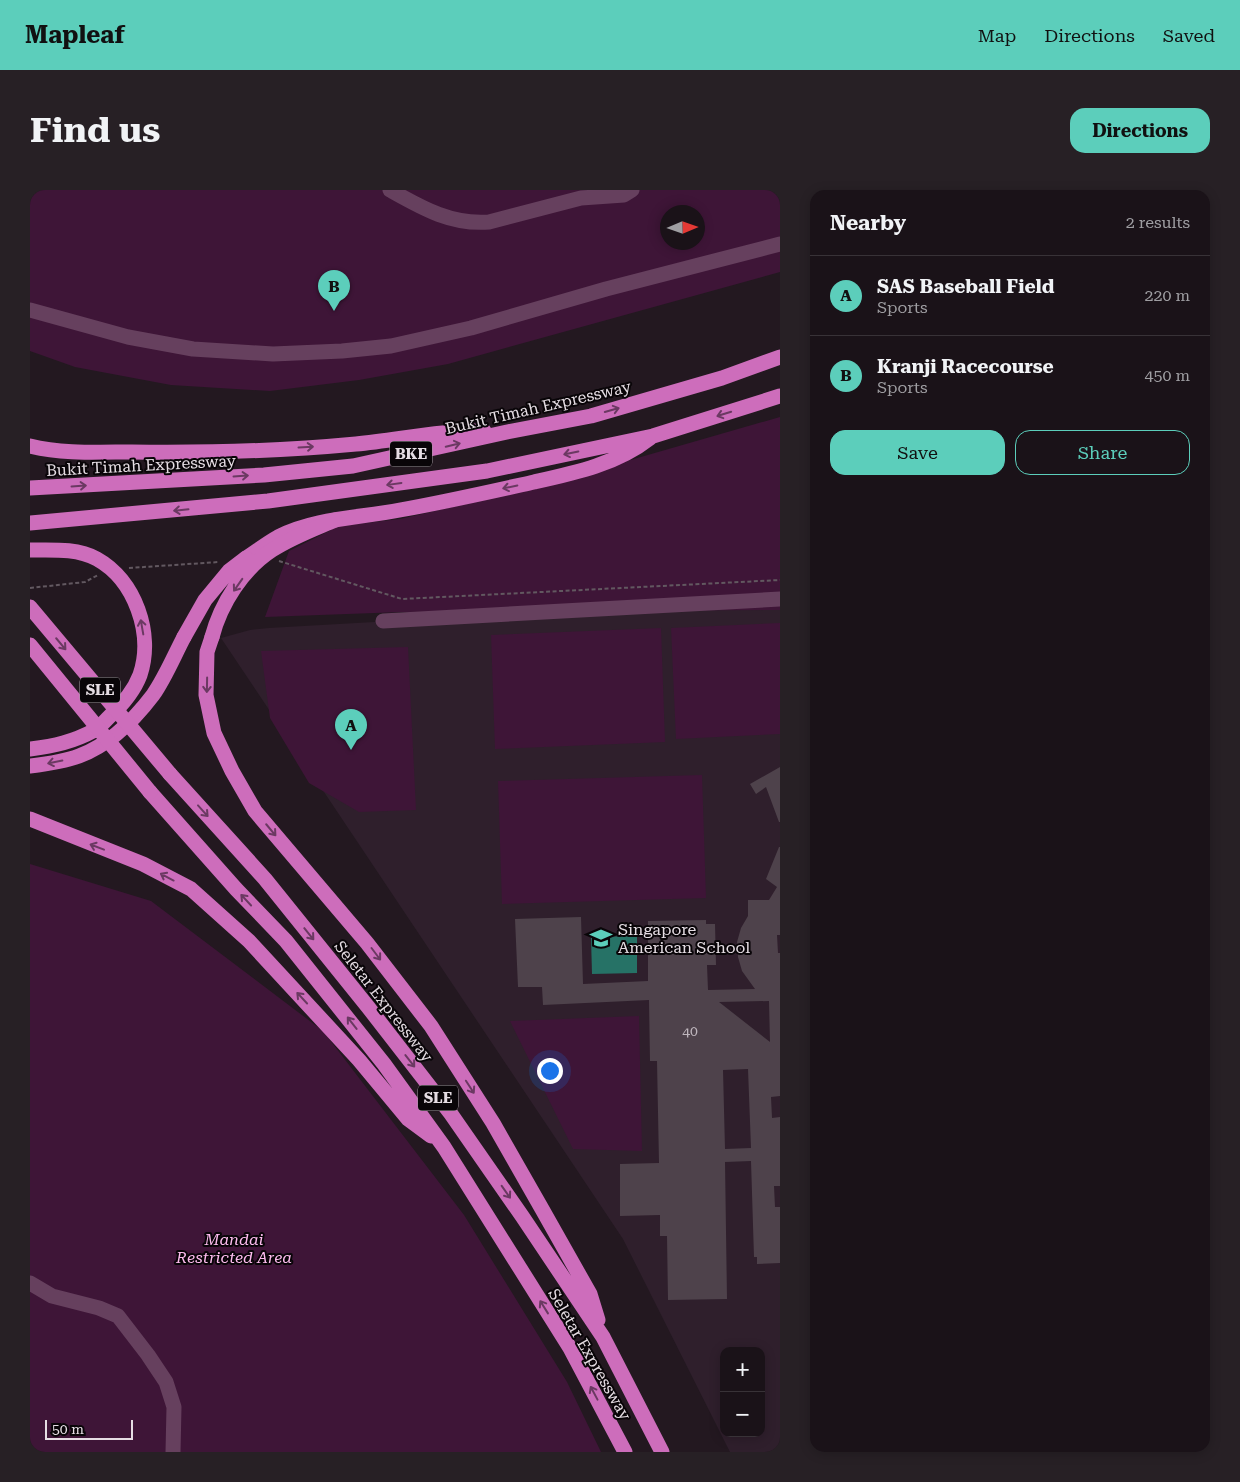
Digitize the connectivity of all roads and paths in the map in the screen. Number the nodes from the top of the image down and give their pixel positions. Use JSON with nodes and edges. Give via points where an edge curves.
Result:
{"nodes":[{"id":1,"x":390,"y":190,"type":"edge"},
{"id":2,"x":632,"y":190,"type":"edge"},
{"id":3,"x":780,"y":244,"type":"edge"},
{"id":4,"x":30,"y":310,"type":"edge"},
{"id":5,"x":780,"y":357,"type":"edge"},
{"id":6,"x":780,"y":396,"type":"edge"},
{"id":7,"x":508,"y":432,"type":"junction"},
{"id":8,"x":653,"y":436,"type":"junction"},
{"id":9,"x":30,"y":446,"type":"edge"},
{"id":10,"x":30,"y":488,"type":"edge"},
{"id":11,"x":335,"y":520,"type":"junction"},
{"id":12,"x":30,"y":524,"type":"edge"},
{"id":13,"x":30,"y":550,"type":"edge"},
{"id":14,"x":274,"y":559,"type":"dead end"},
{"id":15,"x":227,"y":562,"type":"dead end"},
{"id":16,"x":125,"y":569,"type":"dead end"},
{"id":17,"x":101,"y":574,"type":"dead end"},
{"id":18,"x":780,"y":580,"type":"edge"},
{"id":19,"x":30,"y":588,"type":"edge"},
{"id":20,"x":780,"y":599,"type":"edge"},
{"id":21,"x":30,"y":607,"type":"edge"},
{"id":22,"x":382,"y":621,"type":"dead end"},
{"id":23,"x":30,"y":645,"type":"edge"},
{"id":24,"x":30,"y":749,"type":"edge"},
{"id":25,"x":30,"y":766,"type":"edge"},
{"id":26,"x":32,"y":821,"type":"edge"},
{"id":27,"x":444,"y":1147,"type":"junction"},
{"id":28,"x":30,"y":1283,"type":"edge"},
{"id":29,"x":604,"y":1337,"type":"junction"},
{"id":30,"x":173,"y":1452,"type":"edge"},
{"id":31,"x":625,"y":1452,"type":"edge"},
{"id":32,"x":662,"y":1452,"type":"edge"}],
"edges":[{"from":1,"to":2,"type":"street","via":[[444,217],[457,221],[489,222],[575,199],[624,195]]},
{"from":3,"to":4,"type":"street","via":[[471,328],[391,346],[342,351],[273,354],[193,349],[128,337]]},
{"from":7,"to":5,"type":"highway","name":"Bukit Timah Expressway","number":"BKE","one_way":true,"via":[[591,416],[722,378]]},
{"from":6,"to":8,"type":"highway","number":"BKE","one_way":true},
{"from":9,"to":7,"type":"highway","one_way":true,"via":[[43,450],[97,452],[239,451],[357,444],[460,431]]},
{"from":10,"to":7,"type":"highway","name":"Bukit Timah Expressway","number":"BKE","one_way":true,"via":[[264,475],[353,466]]},
{"from":8,"to":11,"type":"highway","one_way":true,"via":[[624,456],[552,478],[434,504]]},
{"from":8,"to":12,"type":"highway","number":"BKE","one_way":true,"via":[[487,471],[268,501]]},
{"from":11,"to":25,"type":"highway","one_way":true,"bridge":true,"via":[[290,532],[267,543],[229,571],[205,600],[154,694],[115,735],[80,755]]},
{"from":11,"to":29,"type":"highway","one_way":true,"bridge":true,"via":[[272,550],[244,576],[229,597],[216,620],[207,652],[206,695],[214,733],[255,811],[367,943],[431,1026],[492,1123],[590,1294]]},
{"from":24,"to":13,"type":"highway","one_way":true,"via":[[62,745],[96,729],[124,703],[140,676],[145,642],[137,607],[122,580],[110,567],[82,553]]},
{"from":14,"to":18,"type":"path","via":[[402,599]]},
{"from":15,"to":16,"type":"path"},
{"from":17,"to":19,"type":"path","via":[[85,582]]},
{"from":20,"to":22,"type":"street"},
{"from":21,"to":29,"type":"highway","name":"Seletar Expressway","number":"SLE","one_way":true,"bridge":true,"via":[[170,774],[264,879],[368,1007],[451,1114]]},
{"from":27,"to":23,"type":"highway","name":"Seletar Expressway","one_way":true,"bridge":true,"via":[[384,1064],[286,941],[150,792]]},
{"from":27,"to":26,"type":"highway","one_way":true,"via":[[408,1119],[359,1060],[249,941],[190,889],[143,864]]},
{"from":31,"to":27,"type":"highway","name":"Seletar Expressway","one_way":true,"via":[[570,1348]]},
{"from":28,"to":30,"type":"street","via":[[52,1296],[118,1316],[166,1382],[174,1407]]},
{"from":29,"to":32,"type":"highway","name":"Seletar Expressway","number":"SLE"}]}
